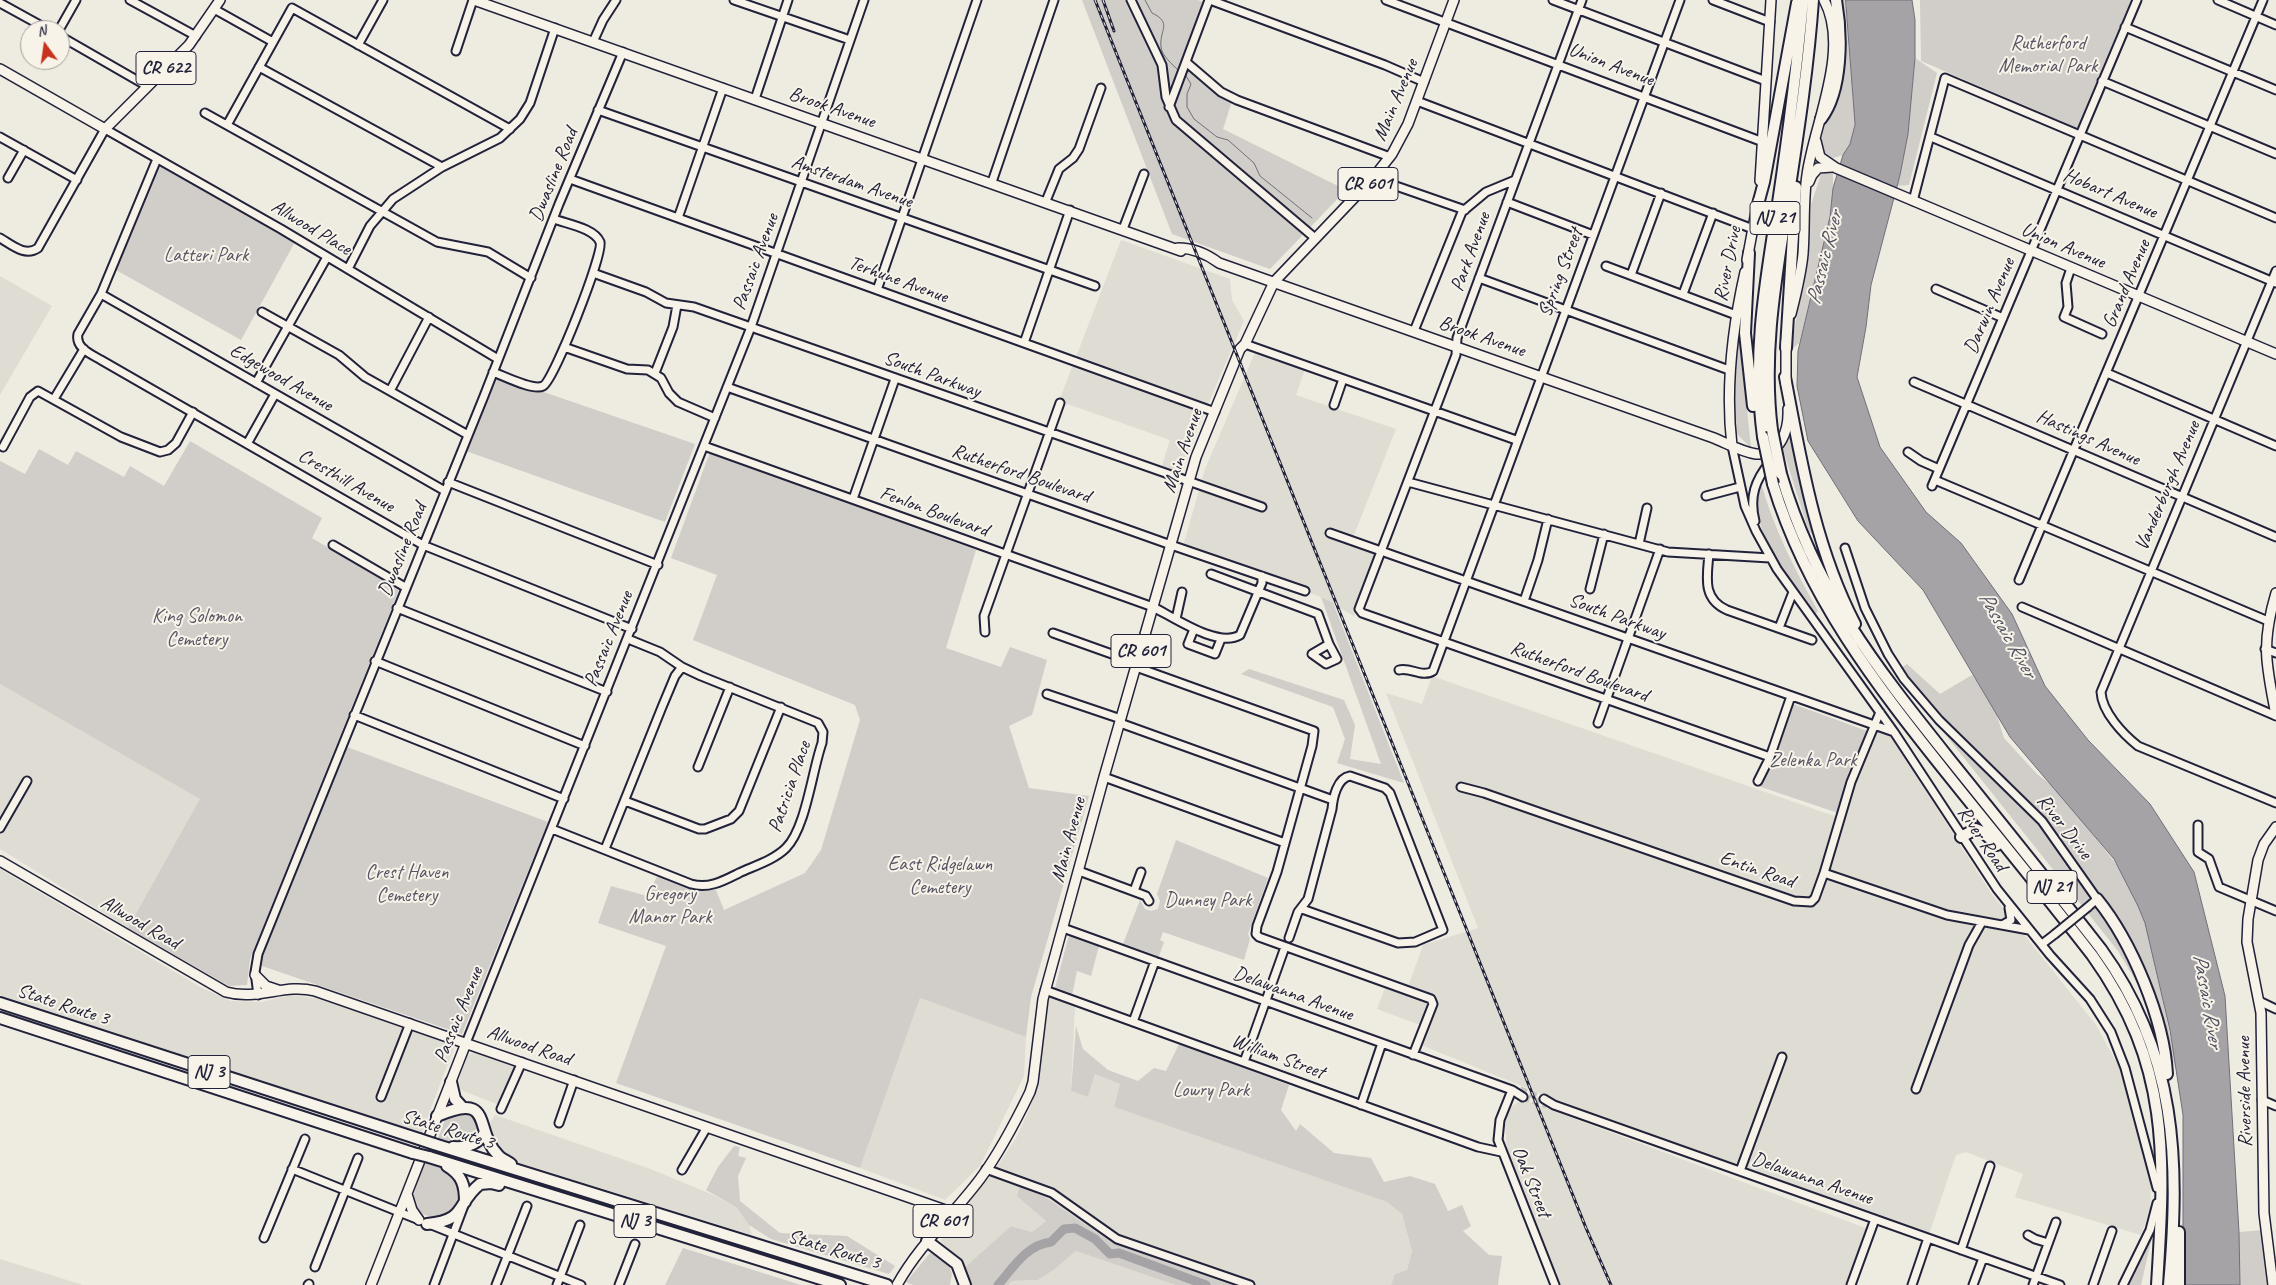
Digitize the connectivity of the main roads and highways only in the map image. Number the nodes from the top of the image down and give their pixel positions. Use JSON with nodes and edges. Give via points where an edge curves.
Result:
{"nodes":[{"id":1,"x":220,"y":0,"type":"edge"},
{"id":2,"x":474,"y":0,"type":"edge"},
{"id":3,"x":1454,"y":0,"type":"edge"},
{"id":4,"x":1797,"y":0,"type":"edge"},
{"id":5,"x":1803,"y":0,"type":"edge"},
{"id":6,"x":1814,"y":0,"type":"edge"},
{"id":7,"x":1824,"y":0,"type":"edge"},
{"id":8,"x":1836,"y":0,"type":"edge"},
{"id":9,"x":1771,"y":2,"type":"edge"},
{"id":10,"x":496,"y":4,"type":"edge"},
{"id":11,"x":0,"y":69,"type":"edge"},
{"id":12,"x":1821,"y":119,"type":"junction"},
{"id":13,"x":1799,"y":128,"type":"junction"},
{"id":14,"x":1815,"y":138,"type":"junction"},
{"id":15,"x":1836,"y":168,"type":"junction"},
{"id":16,"x":1805,"y":205,"type":"junction"},
{"id":17,"x":1757,"y":208,"type":"junction"},
{"id":18,"x":1749,"y":253,"type":"junction"},
{"id":19,"x":1274,"y":282,"type":"junction"},
{"id":20,"x":1786,"y":348,"type":"junction"},
{"id":21,"x":2276,"y":354,"type":"edge"},
{"id":22,"x":1785,"y":376,"type":"junction"},
{"id":23,"x":1730,"y":424,"type":"junction"},
{"id":24,"x":1711,"y":437,"type":"junction"},
{"id":25,"x":1760,"y":438,"type":"junction"},
{"id":26,"x":1732,"y":446,"type":"junction"},
{"id":27,"x":1750,"y":452,"type":"junction"},
{"id":28,"x":2276,"y":593,"type":"edge"},
{"id":29,"x":1888,"y":682,"type":"junction"},
{"id":30,"x":2276,"y":716,"type":"edge"},
{"id":31,"x":2276,"y":827,"type":"edge"},
{"id":32,"x":1961,"y":837,"type":"road end"},
{"id":33,"x":0,"y":861,"type":"edge"},
{"id":34,"x":2097,"y":899,"type":"road end"},
{"id":35,"x":2058,"y":912,"type":"junction"},
{"id":36,"x":255,"y":976,"type":"road end"},
{"id":37,"x":278,"y":990,"type":"junction"},
{"id":38,"x":0,"y":1003,"type":"edge"},
{"id":39,"x":0,"y":1018,"type":"edge"},
{"id":40,"x":466,"y":1043,"type":"junction"},
{"id":41,"x":451,"y":1082,"type":"junction"},
{"id":42,"x":463,"y":1108,"type":"junction"},
{"id":43,"x":438,"y":1113,"type":"junction"},
{"id":44,"x":2170,"y":1118,"type":"junction"},
{"id":45,"x":485,"y":1132,"type":"junction"},
{"id":46,"x":434,"y":1144,"type":"junction"},
{"id":47,"x":2172,"y":1154,"type":"junction"},
{"id":48,"x":429,"y":1157,"type":"junction"},
{"id":49,"x":530,"y":1174,"type":"junction"},
{"id":50,"x":407,"y":1194,"type":"junction"},
{"id":51,"x":570,"y":1201,"type":"junction"},
{"id":52,"x":465,"y":1203,"type":"junction"},
{"id":53,"x":951,"y":1212,"type":"junction"},
{"id":54,"x":423,"y":1222,"type":"joint"},
{"id":55,"x":927,"y":1241,"type":"junction"},
{"id":56,"x":2158,"y":1267,"type":"junction"},
{"id":57,"x":960,"y":1270,"type":"junction"},
{"id":58,"x":371,"y":1285,"type":"edge"},
{"id":59,"x":840,"y":1285,"type":"edge"},
{"id":60,"x":886,"y":1285,"type":"edge"},
{"id":61,"x":897,"y":1285,"type":"edge"},
{"id":62,"x":957,"y":1285,"type":"edge"},
{"id":63,"x":965,"y":1285,"type":"edge"},
{"id":64,"x":2150,"y":1285,"type":"edge"},
{"id":65,"x":2157,"y":1285,"type":"edge"},
{"id":66,"x":2169,"y":1285,"type":"edge"},
{"id":67,"x":2179,"y":1285,"type":"edge"},
{"id":68,"x":2273,"y":1285,"type":"edge"}],
"edges":[{"from":1,"to":11,"type":"main road","number":"CR 622","via":[[196,36],[105,130]]},
{"from":2,"to":10,"type":"main road","name":"Brook Avenue"},
{"from":3,"to":19,"type":"main road","name":"Main Avenue","number":"CR 601","via":[[1417,100],[1390,157],[1374,178]]},
{"from":4,"to":17,"type":"highway"},
{"from":5,"to":25,"type":"highway","number":"NJ 21","via":[[1758,339]]},
{"from":6,"to":13,"type":"highway","number":"NJ 21"},
{"from":7,"to":12,"type":"main road","via":[[1831,17],[1832,48]]},
{"from":8,"to":12,"type":"highway","via":[[1840,34],[1837,73],[1829,105]]},
{"from":9,"to":17,"type":"main road","name":"River Drive"},
{"from":10,"to":19,"type":"main road","name":"Brook Avenue","via":[[593,42],[1123,229],[1186,248]]},
{"from":12,"to":14,"type":"main road"},
{"from":13,"to":20,"type":"highway"},
{"from":13,"to":29,"type":"highway","number":"NJ 21","bridge":true,"via":[[1768,340],[1767,376],[1772,430],[1781,474],[1819,573],[1846,621]]},
{"from":14,"to":15,"type":"main road","name":"Union Avenue","via":[[1820,157]]},
{"from":14,"to":16,"type":"main road","via":[[1807,173]]},
{"from":15,"to":16,"type":"main road","via":[[1822,167],[1814,171]]},
{"from":15,"to":21,"type":"main road","name":"Union Avenue"},
{"from":16,"to":20,"type":"main road","via":[[1802,264]]},
{"from":17,"to":18,"type":"main road","name":"River Drive"},
{"from":18,"to":23,"type":"main road","name":"River Drive","via":[[1729,370]]},
{"from":18,"to":25,"type":"highway","via":[[1745,338]]},
{"from":19,"to":24,"type":"main road","name":"Brook Avenue"},
{"from":19,"to":53,"type":"main road","name":"Main Avenue","number":"CR 601","via":[[1245,344],[1236,373],[1229,378],[1199,447],[1188,482],[1045,990],[1033,1082],[1010,1132],[986,1169]]},
{"from":20,"to":22,"type":"main road"},
{"from":22,"to":27,"type":"main road","via":[[1788,423],[1781,441],[1772,450],[1761,454]]},
{"from":22,"to":29,"type":"highway","via":[[1805,481],[1830,568],[1847,608]]},
{"from":23,"to":24,"type":"main road","via":[[1725,434]]},
{"from":23,"to":26,"type":"main road","name":"River Drive"},
{"from":23,"to":27,"type":"main road","via":[[1737,440]]},
{"from":24,"to":26,"type":"main road","name":"Brook Avenue"},
{"from":25,"to":35,"type":"highway","number":"NJ 21","bridge":true,"via":[[1789,529],[1810,578],[1852,650]]},
{"from":26,"to":27,"type":"main road","name":"Brook Avenue"},
{"from":28,"to":30,"type":"main road","via":[[2265,649]]},
{"from":29,"to":44,"type":"highway","number":"NJ 21","via":[[2112,963],[2131,994],[2153,1046]]},
{"from":31,"to":68,"type":"main road","name":"Riverside Avenue","via":[[2261,852],[2247,942],[2262,1026],[2264,1213]]},
{"from":32,"to":35,"type":"highway","via":[[1972,829],[1983,832]]},
{"from":33,"to":37,"type":"main road","name":"Allwood Road","via":[[214,986],[232,994],[258,995]]},
{"from":34,"to":44,"type":"highway","via":[[2130,951],[2150,999],[2167,1071]]},
{"from":35,"to":56,"type":"highway","number":"NJ 21","via":[[2121,1000],[2148,1067],[2156,1101],[2162,1163]]},
{"from":36,"to":37,"type":"main road","via":[[266,986]]},
{"from":37,"to":40,"type":"main road","name":"Allwood Road","via":[[307,989]]},
{"from":38,"to":46,"type":"highway","name":"State Route 3","number":"NJ 3","bridge":true},
{"from":39,"to":48,"type":"highway","name":"State Route 3","number":"NJ 3","bridge":true},
{"from":40,"to":41,"type":"main road","name":"Passaic Avenue"},
{"from":40,"to":53,"type":"main road","name":"Allwood Road"},
{"from":41,"to":42,"type":"highway","via":[[456,1099]]},
{"from":41,"to":43,"type":"main road","name":"Passaic Avenue"},
{"from":42,"to":43,"type":"highway"},
{"from":42,"to":45,"type":"highway","via":[[480,1116]]},
{"from":43,"to":50,"type":"main road","name":"Passaic Avenue"},
{"from":44,"to":47,"type":"highway","number":"NJ 21"},
{"from":45,"to":46,"type":"highway","via":[[477,1143],[466,1147]]},
{"from":45,"to":49,"type":"highway","via":[[498,1156]]},
{"from":46,"to":49,"type":"highway","name":"State Route 3","number":"NJ 3"},
{"from":47,"to":66,"type":"highway","number":"NJ 21","via":[[2173,1227]]},
{"from":47,"to":67,"type":"highway","via":[[2179,1209]]},
{"from":48,"to":51,"type":"highway","name":"State Route 3","number":"NJ 3"},
{"from":48,"to":52,"type":"highway","via":[[460,1177]]},
{"from":49,"to":60,"type":"highway","name":"State Route 3","number":"NJ 3"},
{"from":50,"to":54,"type":"main road","via":[[412,1210]]},
{"from":50,"to":58,"type":"main road","name":"Passaic Avenue"},
{"from":51,"to":52,"type":"highway","via":[[486,1182],[475,1188]]},
{"from":51,"to":59,"type":"highway","name":"State Route 3","number":"NJ 3"},
{"from":52,"to":54,"type":"highway","via":[[450,1220]]},
{"from":53,"to":55,"type":"main road","name":"Main Avenue","number":"CR 601"},
{"from":55,"to":57,"type":"highway"},
{"from":55,"to":61,"type":"main road","name":"Main Avenue","number":"CR 601"},
{"from":56,"to":64,"type":"highway"},
{"from":56,"to":65,"type":"highway","number":"NJ 21"},
{"from":57,"to":62,"type":"highway"},
{"from":57,"to":63,"type":"highway"}]}
